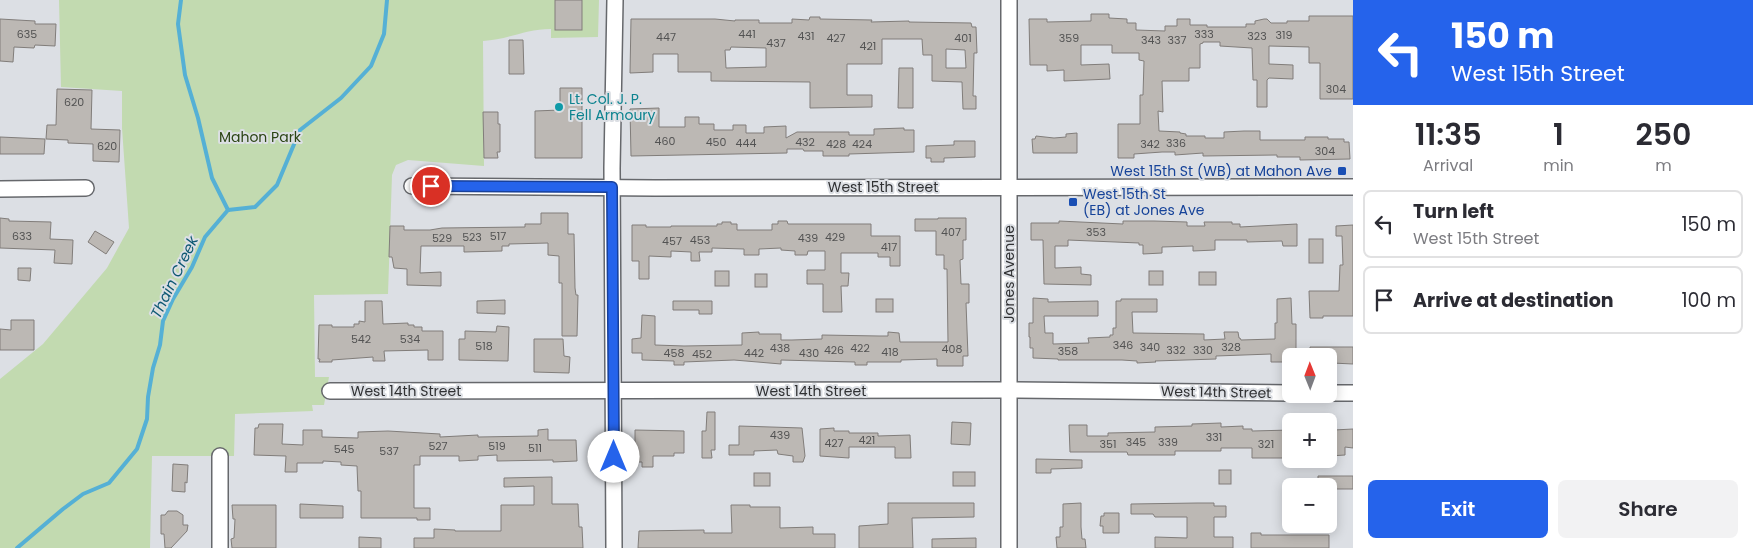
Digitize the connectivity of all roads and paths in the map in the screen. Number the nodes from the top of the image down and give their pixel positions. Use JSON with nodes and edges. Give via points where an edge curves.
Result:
{"nodes":[{"id":1,"x":615,"y":0,"type":"edge"},
{"id":2,"x":1009,"y":0,"type":"edge"},
{"id":3,"x":412,"y":186,"type":"dead end"},
{"id":4,"x":1353,"y":186,"type":"edge"},
{"id":5,"x":612,"y":187,"type":"junction"},
{"id":6,"x":1008,"y":187,"type":"junction"},
{"id":7,"x":86,"y":188,"type":"dead end"},
{"id":8,"x":0,"y":189,"type":"edge"},
{"id":9,"x":1009,"y":390,"type":"junction"},
{"id":10,"x":330,"y":391,"type":"dead end"},
{"id":11,"x":614,"y":391,"type":"junction"},
{"id":12,"x":1282,"y":393,"type":"edge"},
{"id":13,"x":1338,"y":393,"type":"edge"},
{"id":14,"x":1353,"y":393,"type":"edge"},
{"id":15,"x":220,"y":456,"type":"dead end"},
{"id":16,"x":220,"y":548,"type":"edge"},
{"id":17,"x":614,"y":548,"type":"edge"},
{"id":18,"x":1009,"y":548,"type":"edge"}],
"edges":[{"from":1,"to":5,"type":"street"},
{"from":2,"to":6,"type":"street","name":"Jones Avenue"},
{"from":3,"to":5,"type":"street","name":"West 15th Street"},
{"from":4,"to":6,"type":"street","name":"West 15th Street"},
{"from":5,"to":6,"type":"street","name":"West 15th Street"},
{"from":5,"to":11,"type":"street"},
{"from":6,"to":9,"type":"street","name":"Jones Avenue"},
{"from":7,"to":8,"type":"street"},
{"from":9,"to":11,"type":"street","name":"West 14th Street"},
{"from":9,"to":12,"type":"street","name":"West 14th Street"},
{"from":9,"to":18,"type":"street","name":"Jones Avenue"},
{"from":10,"to":11,"type":"street","name":"West 14th Street"},
{"from":11,"to":17,"type":"street"},
{"from":13,"to":14,"type":"street"},
{"from":15,"to":16,"type":"street"}]}
